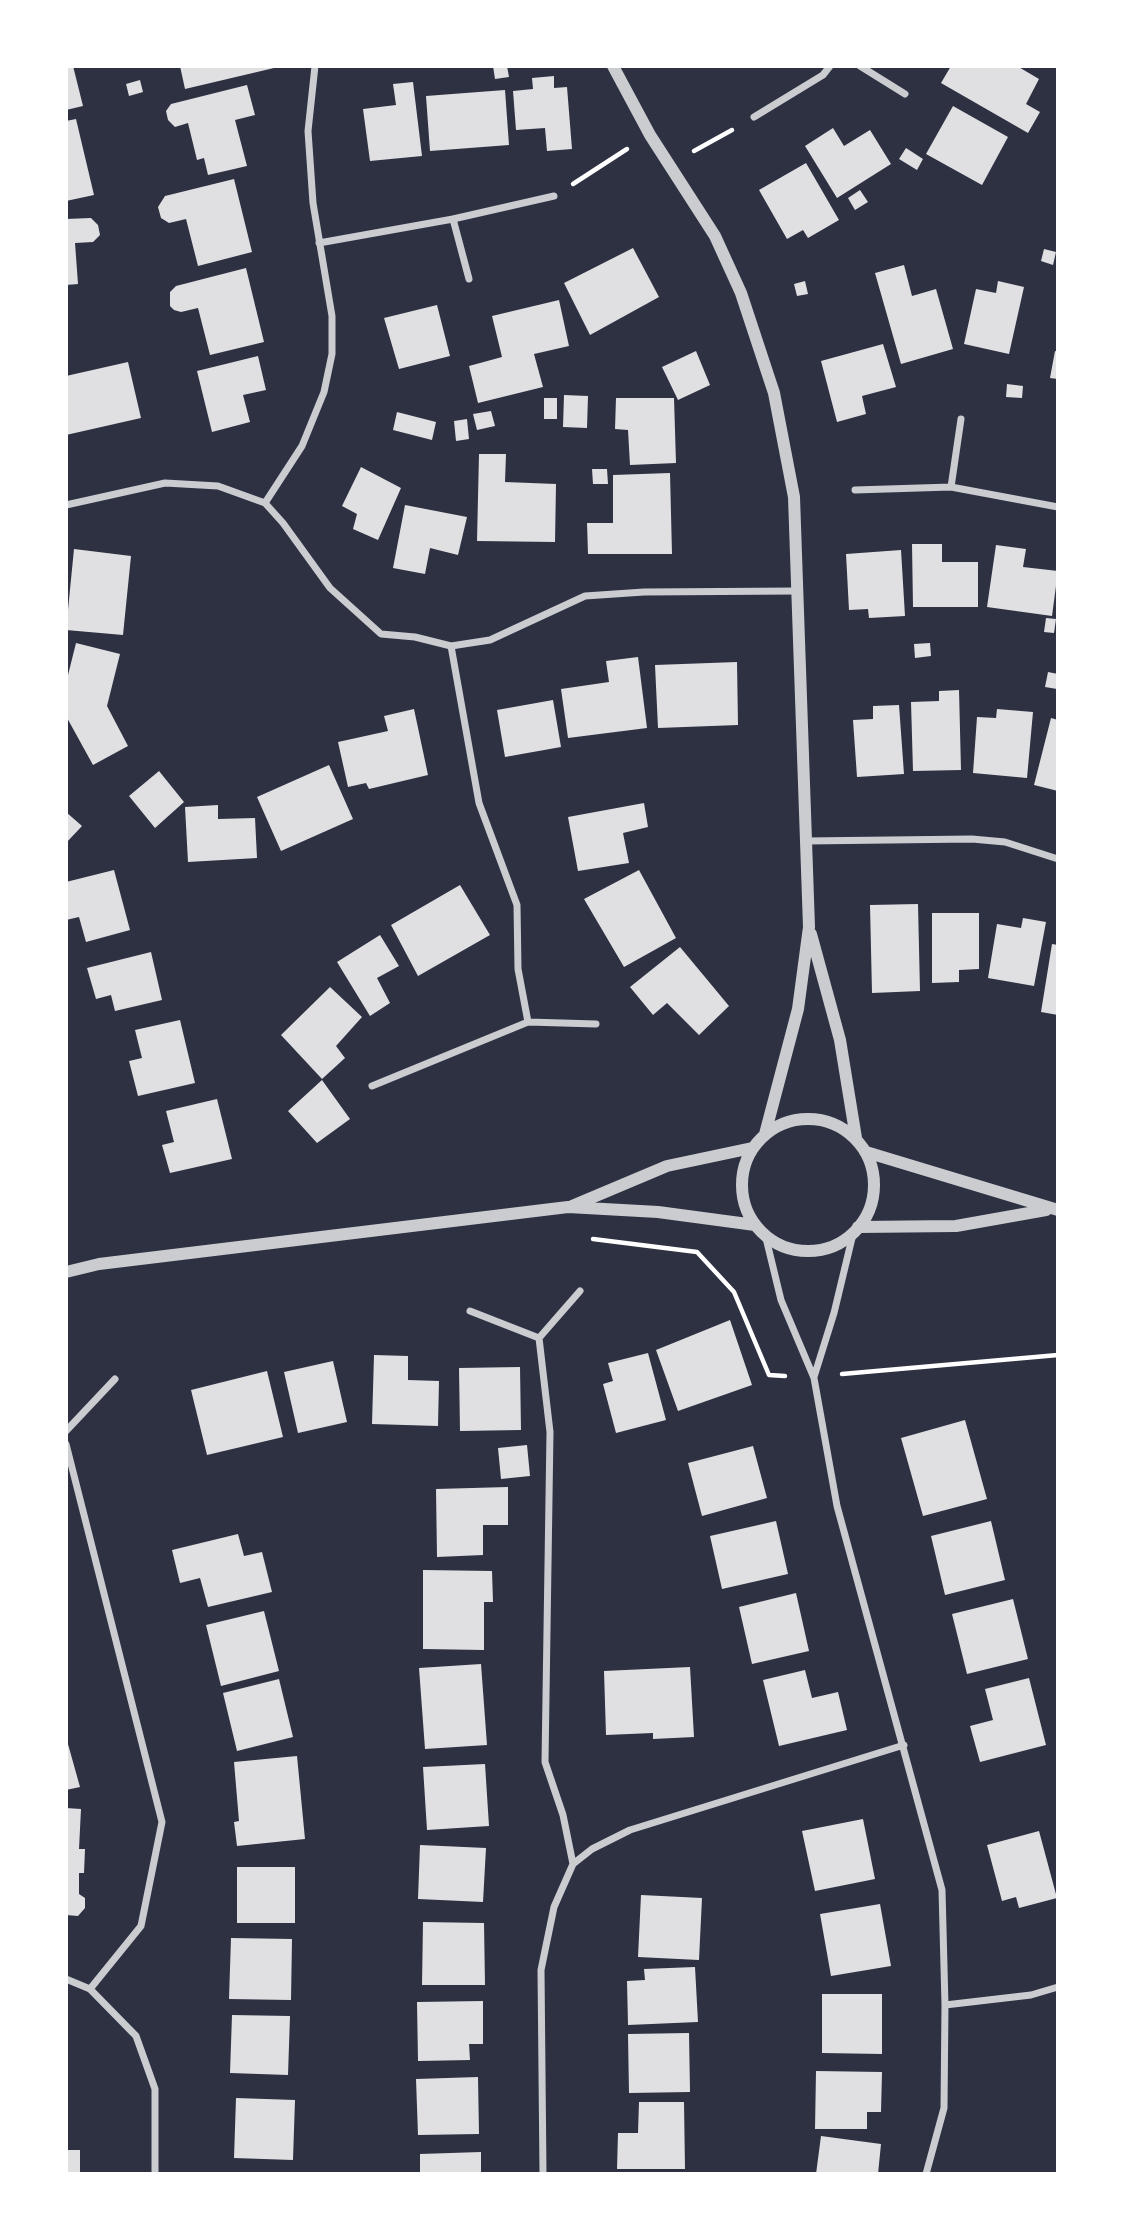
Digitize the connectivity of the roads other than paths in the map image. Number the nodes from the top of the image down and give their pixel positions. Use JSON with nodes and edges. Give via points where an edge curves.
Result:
{"nodes":[{"id":1,"x":315,"y":66,"type":"edge"},
{"id":2,"x":613,"y":66,"type":"edge"},
{"id":3,"x":830,"y":66,"type":"edge"},
{"id":4,"x":860,"y":66,"type":"edge"},
{"id":5,"x":905,"y":94,"type":"dead end"},
{"id":6,"x":754,"y":117,"type":"road end"},
{"id":7,"x":554,"y":196,"type":"road end"},
{"id":8,"x":453,"y":219,"type":"junction"},
{"id":9,"x":319,"y":243,"type":"junction"},
{"id":10,"x":469,"y":279,"type":"dead end"},
{"id":11,"x":961,"y":419,"type":"dead end"},
{"id":12,"x":951,"y":487,"type":"junction"},
{"id":13,"x":855,"y":490,"type":"dead end"},
{"id":14,"x":265,"y":503,"type":"junction"},
{"id":15,"x":66,"y":505,"type":"edge"},
{"id":16,"x":1058,"y":507,"type":"edge"},
{"id":17,"x":797,"y":591,"type":"junction"},
{"id":18,"x":451,"y":646,"type":"junction"},
{"id":19,"x":805,"y":842,"type":"junction"},
{"id":20,"x":1058,"y":859,"type":"edge"},
{"id":21,"x":809,"y":927,"type":"junction"},
{"id":22,"x":528,"y":1022,"type":"junction"},
{"id":23,"x":596,"y":1024,"type":"dead end"},
{"id":24,"x":372,"y":1086,"type":"dead end"},
{"id":25,"x":765,"y":1134,"type":"junction"},
{"id":26,"x":856,"y":1138,"type":"junction"},
{"id":27,"x":752,"y":1148,"type":"junction"},
{"id":28,"x":866,"y":1152,"type":"junction"},
{"id":29,"x":568,"y":1207,"type":"junction"},
{"id":30,"x":1054,"y":1209,"type":"edge"},
{"id":31,"x":760,"y":1230,"type":"junction"},
{"id":32,"x":855,"y":1231,"type":"junction"},
{"id":33,"x":66,"y":1272,"type":"edge"},
{"id":34,"x":580,"y":1291,"type":"dead end"},
{"id":35,"x":470,"y":1311,"type":"dead end"},
{"id":36,"x":539,"y":1338,"type":"junction"},
{"id":37,"x":814,"y":1378,"type":"junction"},
{"id":38,"x":115,"y":1379,"type":"dead end"},
{"id":39,"x":66,"y":1430,"type":"edge"},
{"id":40,"x":66,"y":1444,"type":"edge"},
{"id":41,"x":904,"y":1745,"type":"junction"},
{"id":42,"x":573,"y":1864,"type":"junction"},
{"id":43,"x":66,"y":1979,"type":"edge"},
{"id":44,"x":1058,"y":1987,"type":"edge"},
{"id":45,"x":90,"y":1989,"type":"junction"},
{"id":46,"x":945,"y":2005,"type":"junction"},
{"id":47,"x":155,"y":2174,"type":"edge"},
{"id":48,"x":543,"y":2174,"type":"edge"},
{"id":49,"x":926,"y":2174,"type":"edge"}],
"edges":[{"from":1,"to":9,"type":"street","via":[[308,131]]},
{"from":2,"to":17,"type":"street","via":[[650,135],[715,236],[741,293],[774,393],[794,498]]},
{"from":3,"to":6,"type":"street","via":[[823,75]]},
{"from":4,"to":5,"type":"street"},
{"from":7,"to":8,"type":"street"},
{"from":8,"to":9,"type":"street"},
{"from":8,"to":10,"type":"street"},
{"from":9,"to":14,"type":"street","via":[[332,316],[327,379],[302,446]]},
{"from":11,"to":12,"type":"street"},
{"from":12,"to":13,"type":"street"},
{"from":12,"to":16,"type":"street"},
{"from":14,"to":15,"type":"street","via":[[218,486],[164,483]]},
{"from":14,"to":18,"type":"street","via":[[330,589],[381,634]]},
{"from":17,"to":18,"type":"street","via":[[585,596],[490,640]]},
{"from":17,"to":19,"type":"street"},
{"from":18,"to":22,"type":"street","via":[[479,803],[517,905],[518,969]]},
{"from":19,"to":20,"type":"street","via":[[972,839],[1005,842]]},
{"from":19,"to":21,"type":"street"},
{"from":21,"to":25,"type":"street","via":[[798,1009]]},
{"from":21,"to":26,"type":"street","via":[[840,1040]]},
{"from":22,"to":23,"type":"street"},
{"from":22,"to":24,"type":"street"},
{"from":25,"to":26,"type":"street","via":[[800,1119],[839,1126]]},
{"from":25,"to":27,"type":"street"},
{"from":26,"to":28,"type":"street"},
{"from":27,"to":29,"type":"street","via":[[667,1166]]},
{"from":27,"to":31,"type":"street","via":[[741,1184],[745,1206]]},
{"from":28,"to":30,"type":"street"},
{"from":28,"to":32,"type":"street","via":[[875,1187],[866,1216]]},
{"from":29,"to":31,"type":"street","via":[[658,1212]]},
{"from":29,"to":33,"type":"street","via":[[99,1264]]},
{"from":30,"to":32,"type":"street","via":[[956,1226]]},
{"from":31,"to":32,"type":"street","via":[[792,1249],[813,1251],[835,1246]]},
{"from":31,"to":37,"type":"street","via":[[781,1300]]},
{"from":32,"to":37,"type":"street"},
{"from":34,"to":36,"type":"street"},
{"from":35,"to":36,"type":"street"},
{"from":36,"to":42,"type":"street","via":[[550,1432],[545,1762]]},
{"from":37,"to":41,"type":"street","via":[[837,1506]]},
{"from":38,"to":39,"type":"street"},
{"from":40,"to":45,"type":"street","via":[[162,1822],[141,1926]]},
{"from":41,"to":42,"type":"street","via":[[630,1830]]},
{"from":41,"to":46,"type":"street","via":[[942,1890]]},
{"from":42,"to":48,"type":"street","via":[[554,1907],[541,1970]]},
{"from":43,"to":45,"type":"street"},
{"from":44,"to":46,"type":"street","via":[[1031,1995]]},
{"from":45,"to":47,"type":"street","via":[[135,2036],[155,2089]]},
{"from":46,"to":49,"type":"street","via":[[944,2108]]}]}
